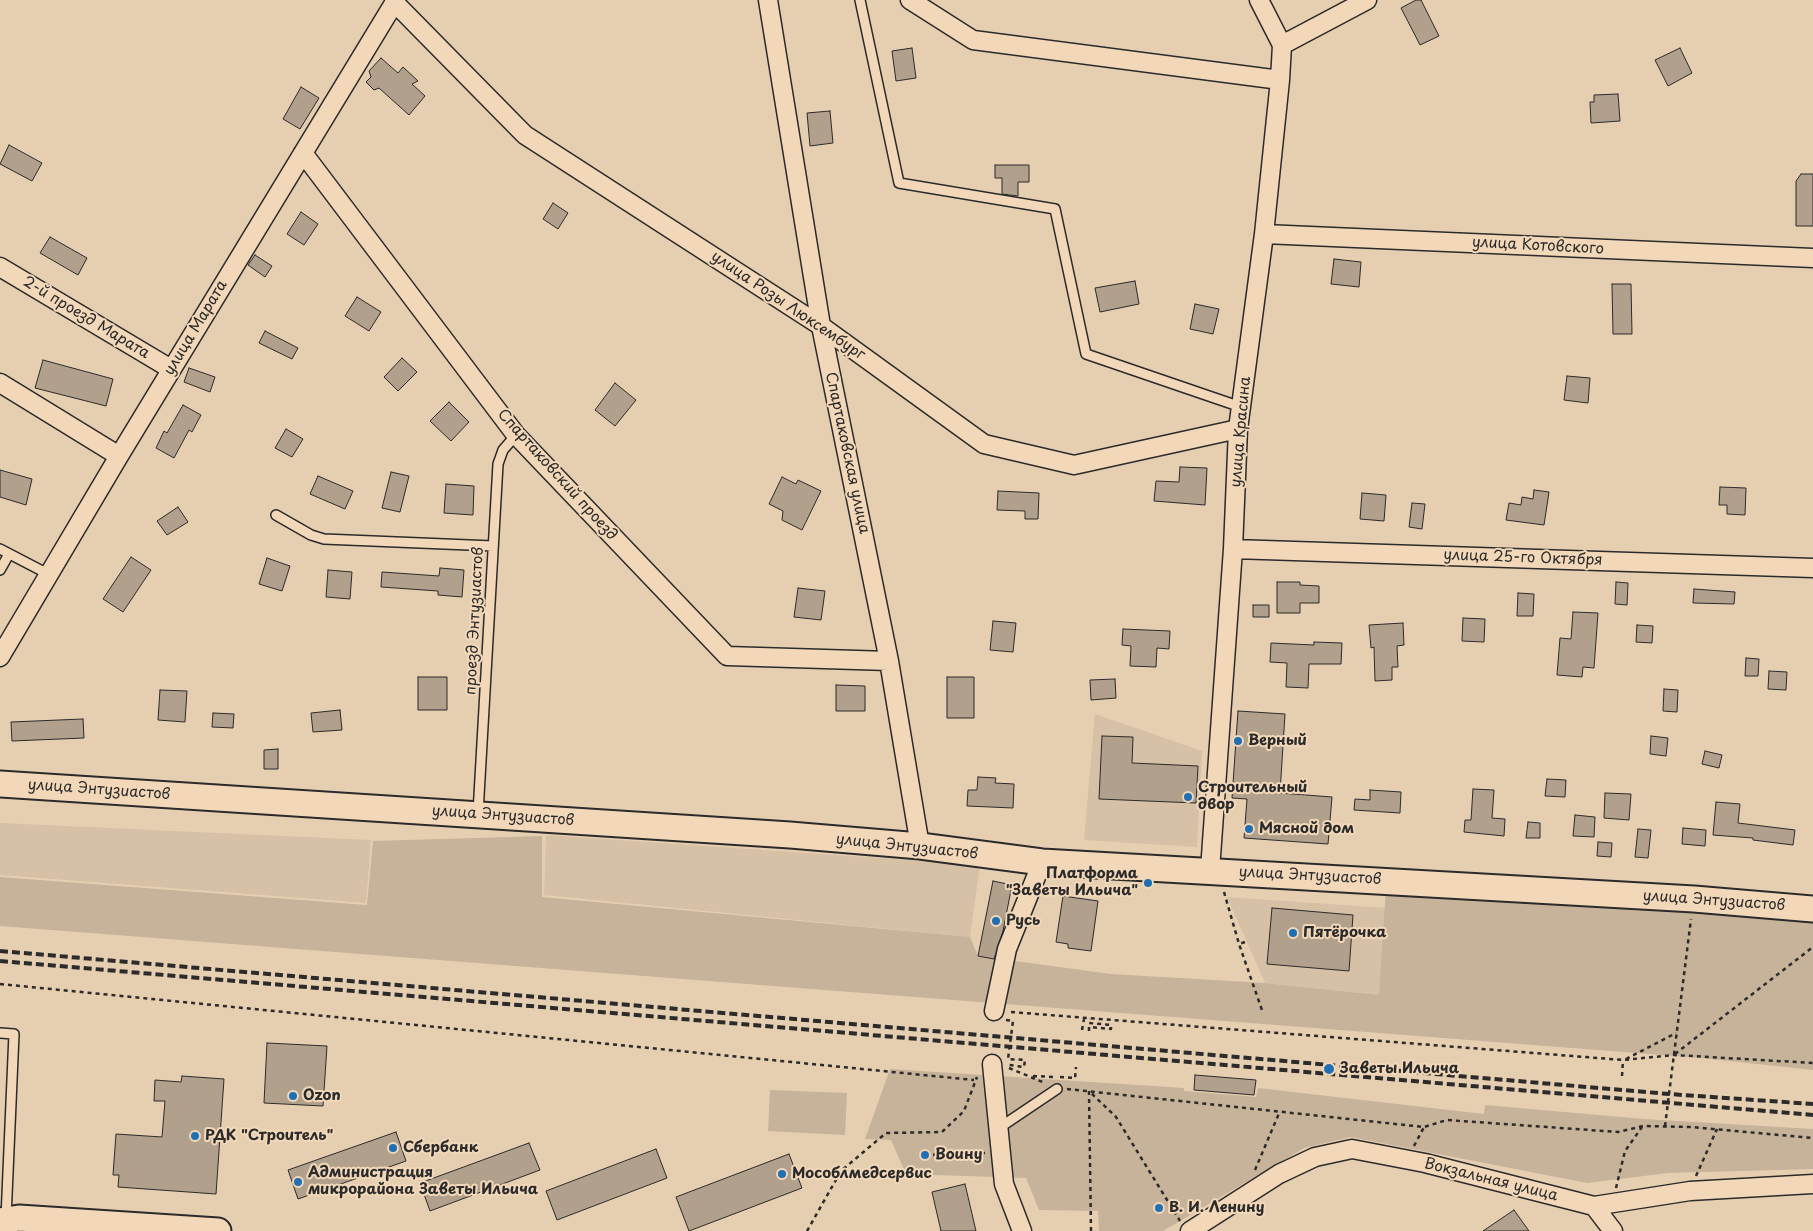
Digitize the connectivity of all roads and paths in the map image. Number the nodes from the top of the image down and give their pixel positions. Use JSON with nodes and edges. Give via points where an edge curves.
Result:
{"nodes":[{"id":1,"x":768,"y":0,"type":"edge"},
{"id":2,"x":860,"y":0,"type":"edge"},
{"id":3,"x":910,"y":0,"type":"edge"},
{"id":4,"x":1260,"y":0,"type":"edge"},
{"id":5,"x":1367,"y":0,"type":"edge"},
{"id":6,"x":395,"y":1,"type":"edge"},
{"id":7,"x":1282,"y":45,"type":"junction"},
{"id":8,"x":1280,"y":80,"type":"junction"},
{"id":9,"x":303,"y":153,"type":"junction"},
{"id":10,"x":1264,"y":234,"type":"junction"},
{"id":11,"x":1813,"y":258,"type":"edge"},
{"id":12,"x":0,"y":267,"type":"edge"},
{"id":13,"x":821,"y":326,"type":"junction"},
{"id":14,"x":172,"y":369,"type":"junction"},
{"id":15,"x":0,"y":383,"type":"edge"},
{"id":16,"x":1241,"y":407,"type":"junction"},
{"id":17,"x":1238,"y":429,"type":"junction"},
{"id":18,"x":516,"y":435,"type":"junction"},
{"id":19,"x":119,"y":456,"type":"junction"},
{"id":20,"x":276,"y":515,"type":"dead end"},
{"id":21,"x":493,"y":546,"type":"junction"},
{"id":22,"x":0,"y":549,"type":"edge"},
{"id":23,"x":1233,"y":549,"type":"junction"},
{"id":24,"x":10,"y":554,"type":"junction"},
{"id":25,"x":1813,"y":568,"type":"edge"},
{"id":26,"x":0,"y":570,"type":"edge"},
{"id":27,"x":50,"y":575,"type":"junction"},
{"id":28,"x":0,"y":657,"type":"edge"},
{"id":29,"x":890,"y":661,"type":"junction"},
{"id":30,"x":0,"y":784,"type":"edge"},
{"id":31,"x":478,"y":815,"type":"junction"},
{"id":32,"x":920,"y":846,"type":"junction"},
{"id":33,"x":1042,"y":862,"type":"junction"},
{"id":34,"x":1214,"y":871,"type":"junction"},
{"id":35,"x":1694,"y":899,"type":"junction"},
{"id":36,"x":1813,"y":909,"type":"edge"},
{"id":37,"x":1245,"y":942,"type":"dead end"},
{"id":38,"x":1239,"y":944,"type":"junction"},
{"id":39,"x":1813,"y":947,"type":"edge"},
{"id":40,"x":0,"y":984,"type":"edge"},
{"id":41,"x":994,"y":1011,"type":"junction"},
{"id":42,"x":1264,"y":1013,"type":"dead end"},
{"id":43,"x":1084,"y":1019,"type":"junction"},
{"id":44,"x":1090,"y":1019,"type":"junction"},
{"id":45,"x":1082,"y":1030,"type":"dead end"},
{"id":46,"x":1089,"y":1031,"type":"dead end"},
{"id":47,"x":0,"y":1033,"type":"edge"},
{"id":48,"x":1676,"y":1033,"type":"junction"},
{"id":49,"x":1674,"y":1054,"type":"junction"},
{"id":50,"x":1623,"y":1060,"type":"junction"},
{"id":51,"x":1813,"y":1063,"type":"edge"},
{"id":52,"x":993,"y":1065,"type":"junction"},
{"id":53,"x":1076,"y":1067,"type":"dead end"},
{"id":54,"x":1622,"y":1076,"type":"dead end"},
{"id":55,"x":1075,"y":1078,"type":"dead end"},
{"id":56,"x":974,"y":1080,"type":"junction"},
{"id":57,"x":1057,"y":1089,"type":"junction"},
{"id":58,"x":1089,"y":1091,"type":"junction"},
{"id":59,"x":1280,"y":1111,"type":"junction"},
{"id":60,"x":1643,"y":1126,"type":"junction"},
{"id":61,"x":1665,"y":1126,"type":"junction"},
{"id":62,"x":999,"y":1128,"type":"junction"},
{"id":63,"x":1716,"y":1129,"type":"junction"},
{"id":64,"x":1813,"y":1138,"type":"edge"},
{"id":65,"x":977,"y":1154,"type":"dead end"},
{"id":66,"x":925,"y":1155,"type":"dead end"},
{"id":67,"x":1813,"y":1184,"type":"edge"},
{"id":68,"x":1690,"y":1190,"type":"junction"},
{"id":69,"x":1243,"y":1196,"type":"junction"},
{"id":70,"x":1612,"y":1203,"type":"junction"},
{"id":71,"x":1594,"y":1206,"type":"junction"},
{"id":72,"x":12,"y":1223,"type":"edge"},
{"id":73,"x":1185,"y":1227,"type":"edge"},
{"id":74,"x":217,"y":1231,"type":"edge"},
{"id":75,"x":807,"y":1231,"type":"edge"},
{"id":76,"x":1022,"y":1231,"type":"edge"},
{"id":77,"x":1091,"y":1231,"type":"edge"},
{"id":78,"x":1613,"y":1231,"type":"edge"}],
"edges":[{"from":1,"to":13,"type":"street","name":"Спартаковская улица"},
{"from":2,"to":16,"type":"lane","via":[[900,183],[1055,209],[1086,354]]},
{"from":3,"to":8,"type":"street","via":[[973,40]]},
{"from":4,"to":7,"type":"street","name":"улица Красина"},
{"from":5,"to":7,"type":"street"},
{"from":6,"to":9,"type":"street","name":"улица Марата"},
{"from":6,"to":13,"type":"street","name":"улица Розы Люксембург","via":[[525,135]]},
{"from":7,"to":8,"type":"street","name":"улица Красина"},
{"from":8,"to":10,"type":"street","name":"улица Красина"},
{"from":9,"to":14,"type":"street","name":"улица Марата"},
{"from":9,"to":18,"type":"street","name":"Спартаковский проезд"},
{"from":10,"to":11,"type":"street","name":"улица Котовского"},
{"from":10,"to":16,"type":"street","name":"улица Красина"},
{"from":12,"to":14,"type":"street","name":"2-й проезд Марата"},
{"from":13,"to":17,"type":"street","name":"улица Розы Люксембург","via":[[984,444],[1074,465]]},
{"from":13,"to":29,"type":"street","name":"Спартаковская улица"},
{"from":14,"to":19,"type":"street","name":"улица Марата"},
{"from":15,"to":19,"type":"street"},
{"from":16,"to":17,"type":"street","name":"улица Красина"},
{"from":17,"to":23,"type":"street","name":"улица Красина"},
{"from":18,"to":21,"type":"lane","name":"проезд Энтузиастов","via":[[503,450],[498,464]]},
{"from":18,"to":29,"type":"street","name":"Спартаковский проезд","via":[[727,656]]},
{"from":19,"to":27,"type":"street","name":"улица Марата"},
{"from":20,"to":21,"type":"lane","via":[[324,539]]},
{"from":21,"to":31,"type":"lane","name":"проезд Энтузиастов"},
{"from":22,"to":24,"type":"lane"},
{"from":23,"to":25,"type":"street","name":"улица 25-го Октября"},
{"from":23,"to":34,"type":"street","name":"улица Красина"},
{"from":24,"to":26,"type":"lane"},
{"from":24,"to":27,"type":"lane"},
{"from":27,"to":28,"type":"street","name":"улица Марата"},
{"from":29,"to":32,"type":"street","name":"Спартаковская улица"},
{"from":30,"to":31,"type":"street","name":"улица Энтузиастов"},
{"from":31,"to":32,"type":"street","name":"улица Энтузиастов"},
{"from":32,"to":33,"type":"street","name":"улица Энтузиастов"},
{"from":33,"to":34,"type":"street","name":"улица Энтузиастов"},
{"from":33,"to":41,"type":"street","via":[[1008,949]]},
{"from":34,"to":35,"type":"street","name":"улица Энтузиастов"},
{"from":34,"to":38,"type":"path"},
{"from":35,"to":36,"type":"street","name":"улица Энтузиастов"},
{"from":35,"to":48,"type":"path"},
{"from":37,"to":38,"type":"path"},
{"from":38,"to":42,"type":"path"},
{"from":39,"to":49,"type":"path"},
{"from":40,"to":56,"type":"path"},
{"from":41,"to":43,"type":"path"},
{"from":41,"to":52,"type":"path","via":[[993,1019],[1013,1021],[1008,1059],[1025,1060],[1024,1067]]},
{"from":43,"to":44,"type":"path"},
{"from":43,"to":45,"type":"path"},
{"from":44,"to":46,"type":"path","via":[[1089,1023],[1111,1025],[1111,1029],[1089,1027]]},
{"from":44,"to":50,"type":"path"},
{"from":47,"to":72,"type":"lane","via":[[14,1034]]},
{"from":48,"to":49,"type":"path"},
{"from":48,"to":50,"type":"path"},
{"from":49,"to":50,"type":"path"},
{"from":49,"to":51,"type":"path"},
{"from":49,"to":61,"type":"path"},
{"from":50,"to":54,"type":"path"},
{"from":52,"to":56,"type":"path"},
{"from":52,"to":57,"type":"path","via":[[1012,1068]]},
{"from":52,"to":62,"type":"street"},
{"from":53,"to":55,"type":"path"},
{"from":56,"to":75,"type":"path","via":[[964,1111],[942,1132],[886,1133],[841,1170]]},
{"from":57,"to":58,"type":"path"},
{"from":57,"to":62,"type":"lane"},
{"from":58,"to":59,"type":"path"},
{"from":58,"to":73,"type":"path","via":[[1116,1117]]},
{"from":58,"to":77,"type":"path"},
{"from":59,"to":60,"type":"path","via":[[1424,1127],[1447,1120],[1618,1132]]},
{"from":59,"to":69,"type":"path"},
{"from":60,"to":61,"type":"path"},
{"from":60,"to":70,"type":"path","via":[[1625,1151]]},
{"from":61,"to":63,"type":"path"},
{"from":62,"to":76,"type":"street","via":[[1004,1184]]},
{"from":63,"to":64,"type":"path"},
{"from":63,"to":68,"type":"path"},
{"from":65,"to":66,"type":"path"},
{"from":67,"to":68,"type":"street","name":"Вокзальная улица"},
{"from":68,"to":70,"type":"street","name":"Вокзальная улица"},
{"from":69,"to":71,"type":"street","name":"Вокзальная улица","via":[[1315,1157],[1352,1149],[1426,1163]]},
{"from":69,"to":73,"type":"street","name":"Вокзальная улица"},
{"from":70,"to":71,"type":"street","name":"Вокзальная улица"},
{"from":71,"to":78,"type":"street"},
{"from":72,"to":74,"type":"street"}]}
